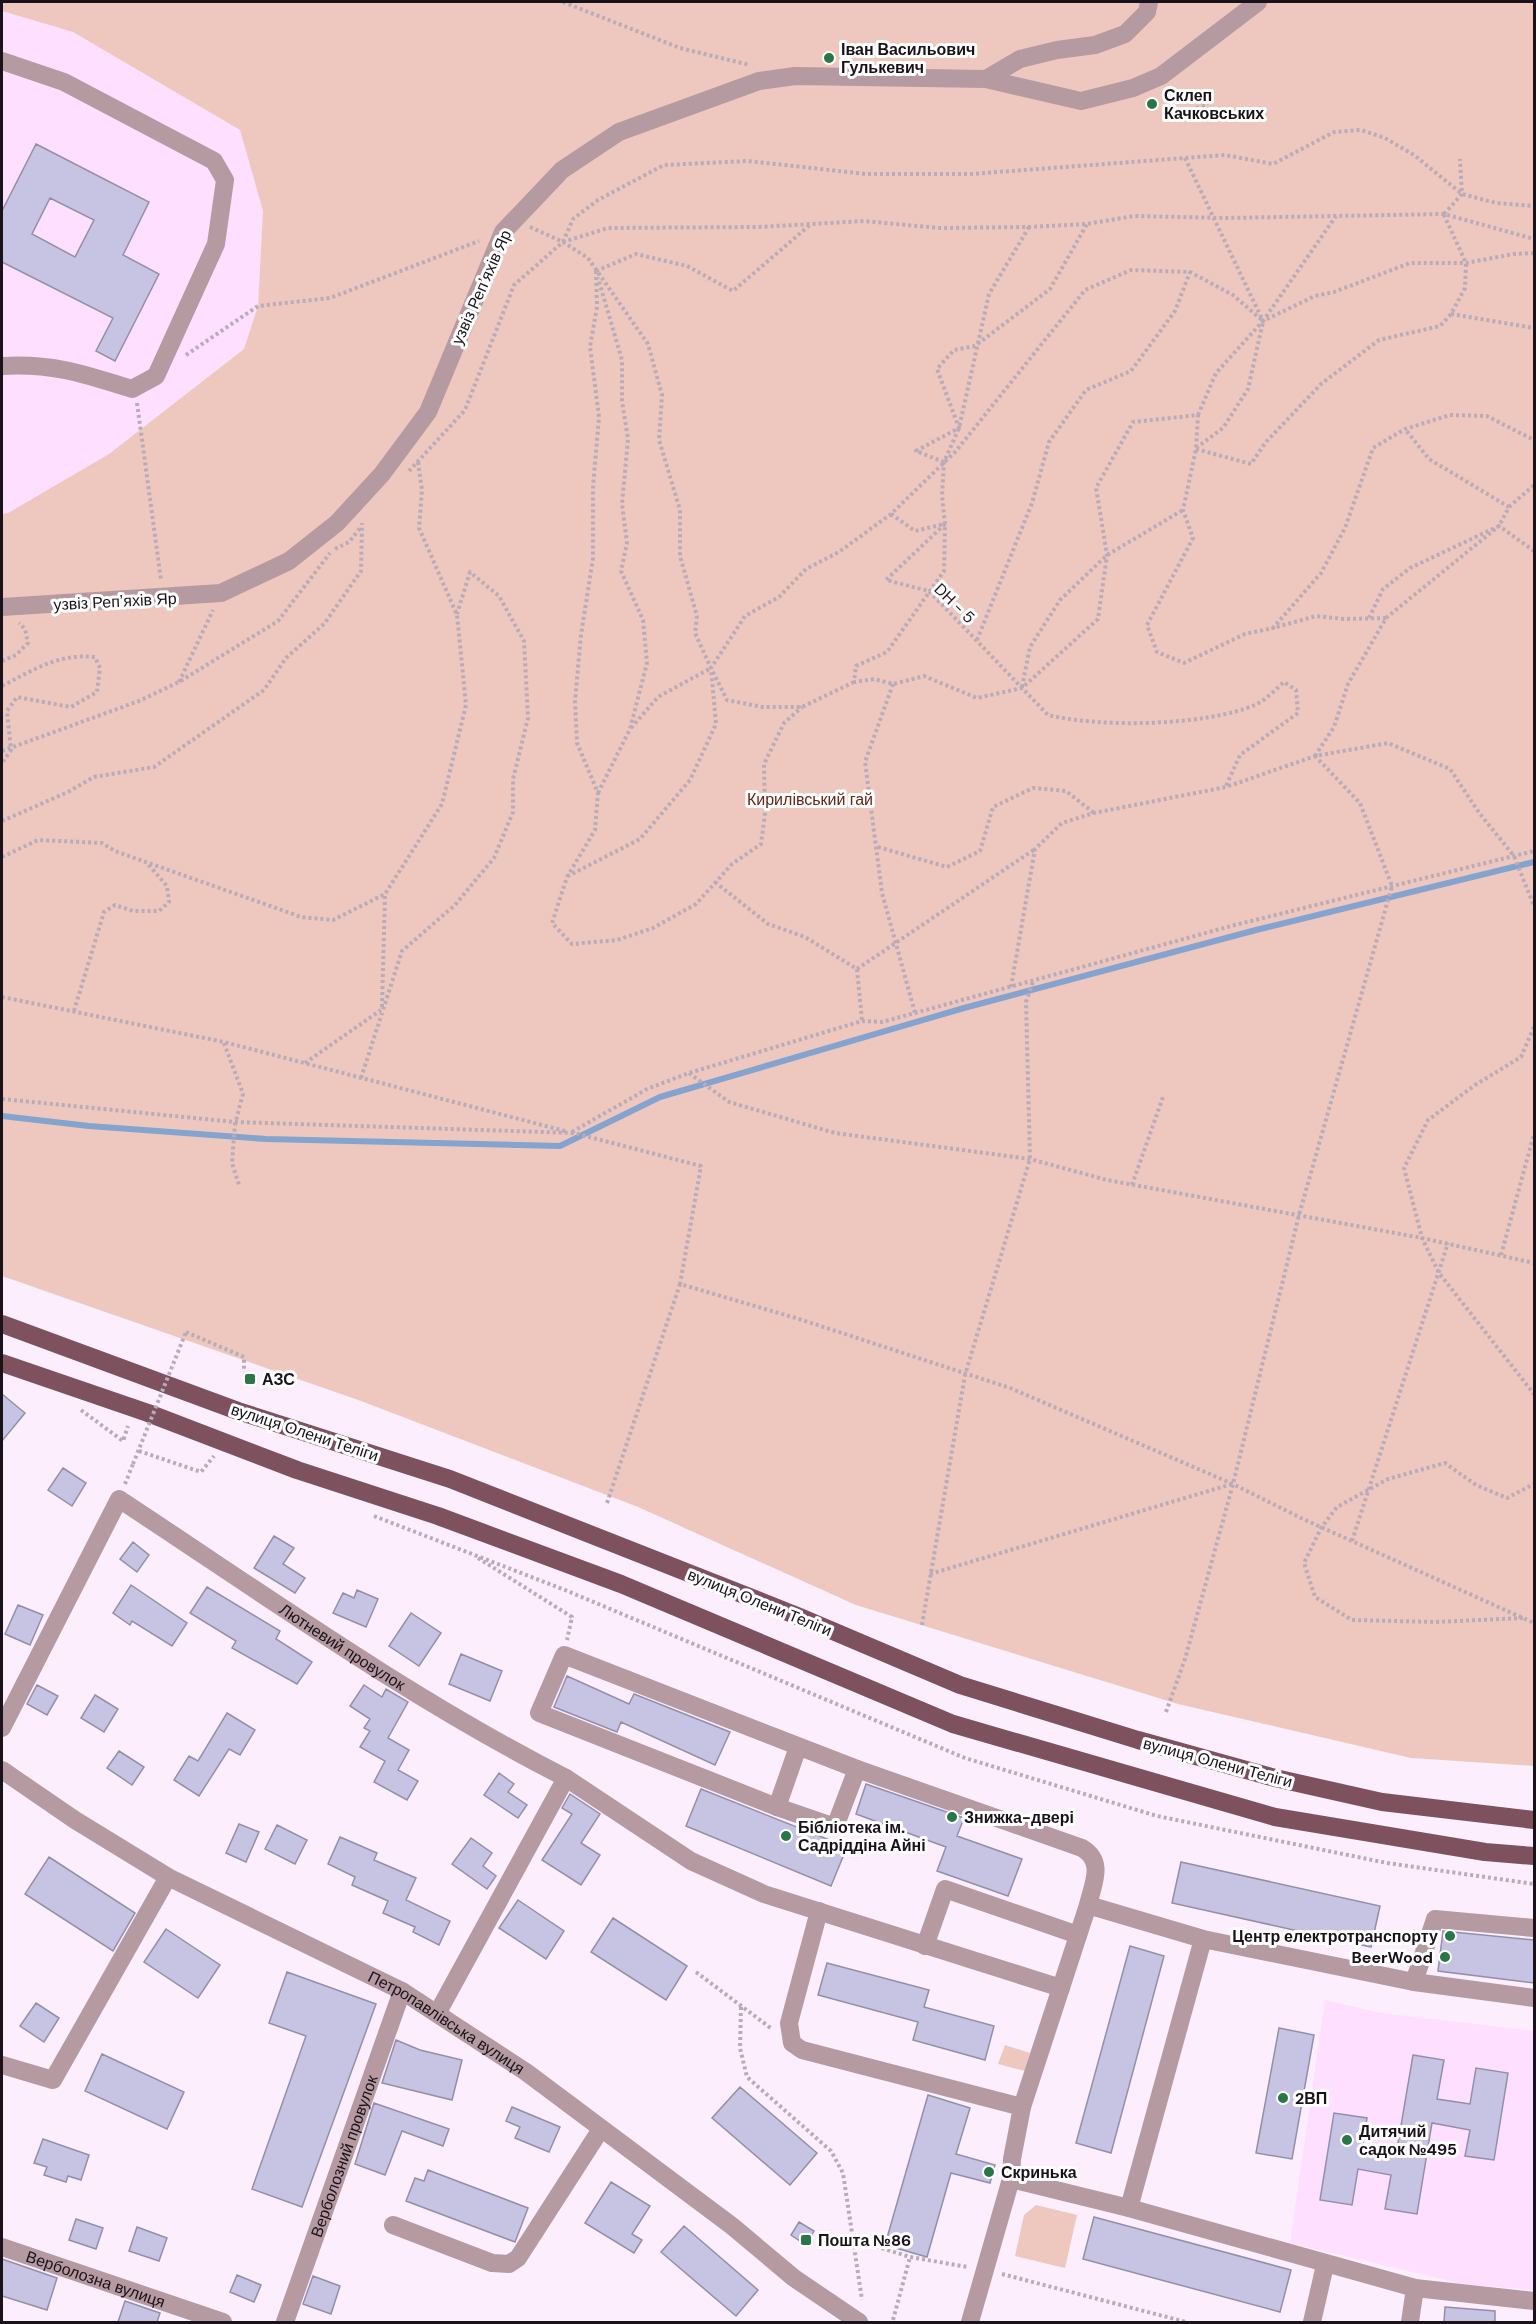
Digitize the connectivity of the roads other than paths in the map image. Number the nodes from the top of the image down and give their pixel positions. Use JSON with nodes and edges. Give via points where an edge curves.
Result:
{"nodes":[{"id":1,"x":1149,"y":2,"type":"edge"},
{"id":2,"x":1258,"y":2,"type":"edge"},
{"id":3,"x":2,"y":60,"type":"edge"},
{"id":4,"x":986,"y":79,"type":"junction"},
{"id":5,"x":2,"y":366,"type":"edge"},
{"id":6,"x":7,"y":612,"type":"edge"},
{"id":7,"x":2,"y":1324,"type":"edge"},
{"id":8,"x":2,"y":1363,"type":"edge"},
{"id":9,"x":2,"y":1728,"type":"edge"},
{"id":10,"x":798,"y":1747,"type":"junction"},
{"id":11,"x":857,"y":1769,"type":"junction"},
{"id":12,"x":2,"y":1770,"type":"edge"},
{"id":13,"x":566,"y":1778,"type":"junction"},
{"id":14,"x":777,"y":1807,"type":"junction"},
{"id":15,"x":1534,"y":1820,"type":"edge"},
{"id":16,"x":1534,"y":1856,"type":"edge"},
{"id":17,"x":168,"y":1877,"type":"junction"},
{"id":18,"x":1088,"y":1905,"type":"junction"},
{"id":19,"x":819,"y":1911,"type":"junction"},
{"id":20,"x":1534,"y":1928,"type":"edge"},
{"id":21,"x":1078,"y":1935,"type":"junction"},
{"id":22,"x":1203,"y":1939,"type":"junction"},
{"id":23,"x":925,"y":1946,"type":"junction"},
{"id":24,"x":1414,"y":1983,"type":"junction"},
{"id":25,"x":1061,"y":1988,"type":"junction"},
{"id":26,"x":402,"y":1991,"type":"junction"},
{"id":27,"x":1534,"y":1998,"type":"edge"},
{"id":28,"x":438,"y":2012,"type":"junction"},
{"id":29,"x":2,"y":2065,"type":"edge"},
{"id":30,"x":1022,"y":2107,"type":"junction"},
{"id":31,"x":601,"y":2129,"type":"junction"},
{"id":32,"x":1011,"y":2179,"type":"junction"},
{"id":33,"x":1129,"y":2208,"type":"junction"},
{"id":34,"x":393,"y":2225,"type":"dead end"},
{"id":35,"x":2,"y":2247,"type":"edge"},
{"id":36,"x":1325,"y":2265,"type":"junction"},
{"id":37,"x":1414,"y":2288,"type":"junction"},
{"id":38,"x":1534,"y":2301,"type":"edge"},
{"id":39,"x":223,"y":2322,"type":"edge"},
{"id":40,"x":285,"y":2322,"type":"edge"},
{"id":41,"x":859,"y":2322,"type":"edge"},
{"id":42,"x":970,"y":2322,"type":"edge"},
{"id":43,"x":1312,"y":2322,"type":"edge"},
{"id":44,"x":1410,"y":2322,"type":"edge"}],
"edges":[{"from":1,"to":4,"type":"street","via":[[1147,12],[1125,34],[1095,45],[1020,59]]},
{"from":2,"to":4,"type":"street","name":"узвіз Репʼяхів Яр","via":[[1161,76],[1133,88],[1081,101]]},
{"from":3,"to":5,"type":"street","via":[[64,82],[214,161],[225,180],[216,244],[156,376],[132,389],[37,364]]},
{"from":4,"to":6,"type":"street","name":"узвіз Репʼяхів Яр","via":[[795,76],[759,81],[619,132],[562,170],[508,225],[428,412],[382,474],[338,523],[289,561],[221,593]]},
{"from":7,"to":15,"type":"main road","name":"вулиця Олени Теліги","via":[[238,1411],[450,1479],[960,1685],[1275,1779],[1382,1802]]},
{"from":8,"to":16,"type":"main road","name":"вулиця Олени Теліги","via":[[610,1580],[953,1724],[1275,1817],[1485,1852]]},
{"from":9,"to":13,"type":"street","name":"Лютневий провулок","via":[[118,1499],[409,1689],[501,1745]]},
{"from":10,"to":11,"type":"street"},
{"from":10,"to":14,"type":"street"},
{"from":10,"to":14,"type":"street","via":[[564,1655],[539,1713]]},
{"from":11,"to":14,"type":"street","via":[[835,1827]]},
{"from":11,"to":18,"type":"street","via":[[1091,1853],[1096,1864]]},
{"from":12,"to":17,"type":"street","name":"Петропавлівська вулиця"},
{"from":13,"to":19,"type":"street","via":[[691,1861],[764,1894]]},
{"from":13,"to":28,"type":"street"},
{"from":17,"to":26,"type":"street","name":"Петропавлівська вулиця"},
{"from":17,"to":29,"type":"street","via":[[53,2080]]},
{"from":18,"to":21,"type":"street"},
{"from":18,"to":22,"type":"street"},
{"from":19,"to":23,"type":"street"},
{"from":19,"to":30,"type":"street","via":[[789,2023],[792,2043],[802,2050]]},
{"from":20,"to":24,"type":"street","via":[[1435,1919]]},
{"from":21,"to":23,"type":"street","via":[[945,1889]]},
{"from":21,"to":25,"type":"street"},
{"from":22,"to":24,"type":"street"},
{"from":22,"to":33,"type":"street"},
{"from":23,"to":25,"type":"street"},
{"from":24,"to":27,"type":"street"},
{"from":25,"to":30,"type":"street"},
{"from":26,"to":28,"type":"street","name":"Петропавлівська вулиця"},
{"from":26,"to":40,"type":"street","name":"Верболозний провулок"},
{"from":28,"to":31,"type":"street","name":"Петропавлівська вулиця"},
{"from":30,"to":32,"type":"street"},
{"from":31,"to":34,"type":"street","via":[[518,2258],[509,2264],[492,2263]]},
{"from":31,"to":41,"type":"street","name":"Петропавлівська вулиця","via":[[732,2226],[794,2278]]},
{"from":32,"to":33,"type":"street"},
{"from":32,"to":42,"type":"street"},
{"from":33,"to":36,"type":"street"},
{"from":35,"to":39,"type":"street","name":"Верболозна вулиця"},
{"from":36,"to":37,"type":"street"},
{"from":36,"to":43,"type":"street"},
{"from":37,"to":38,"type":"street"},
{"from":37,"to":44,"type":"street"}]}
